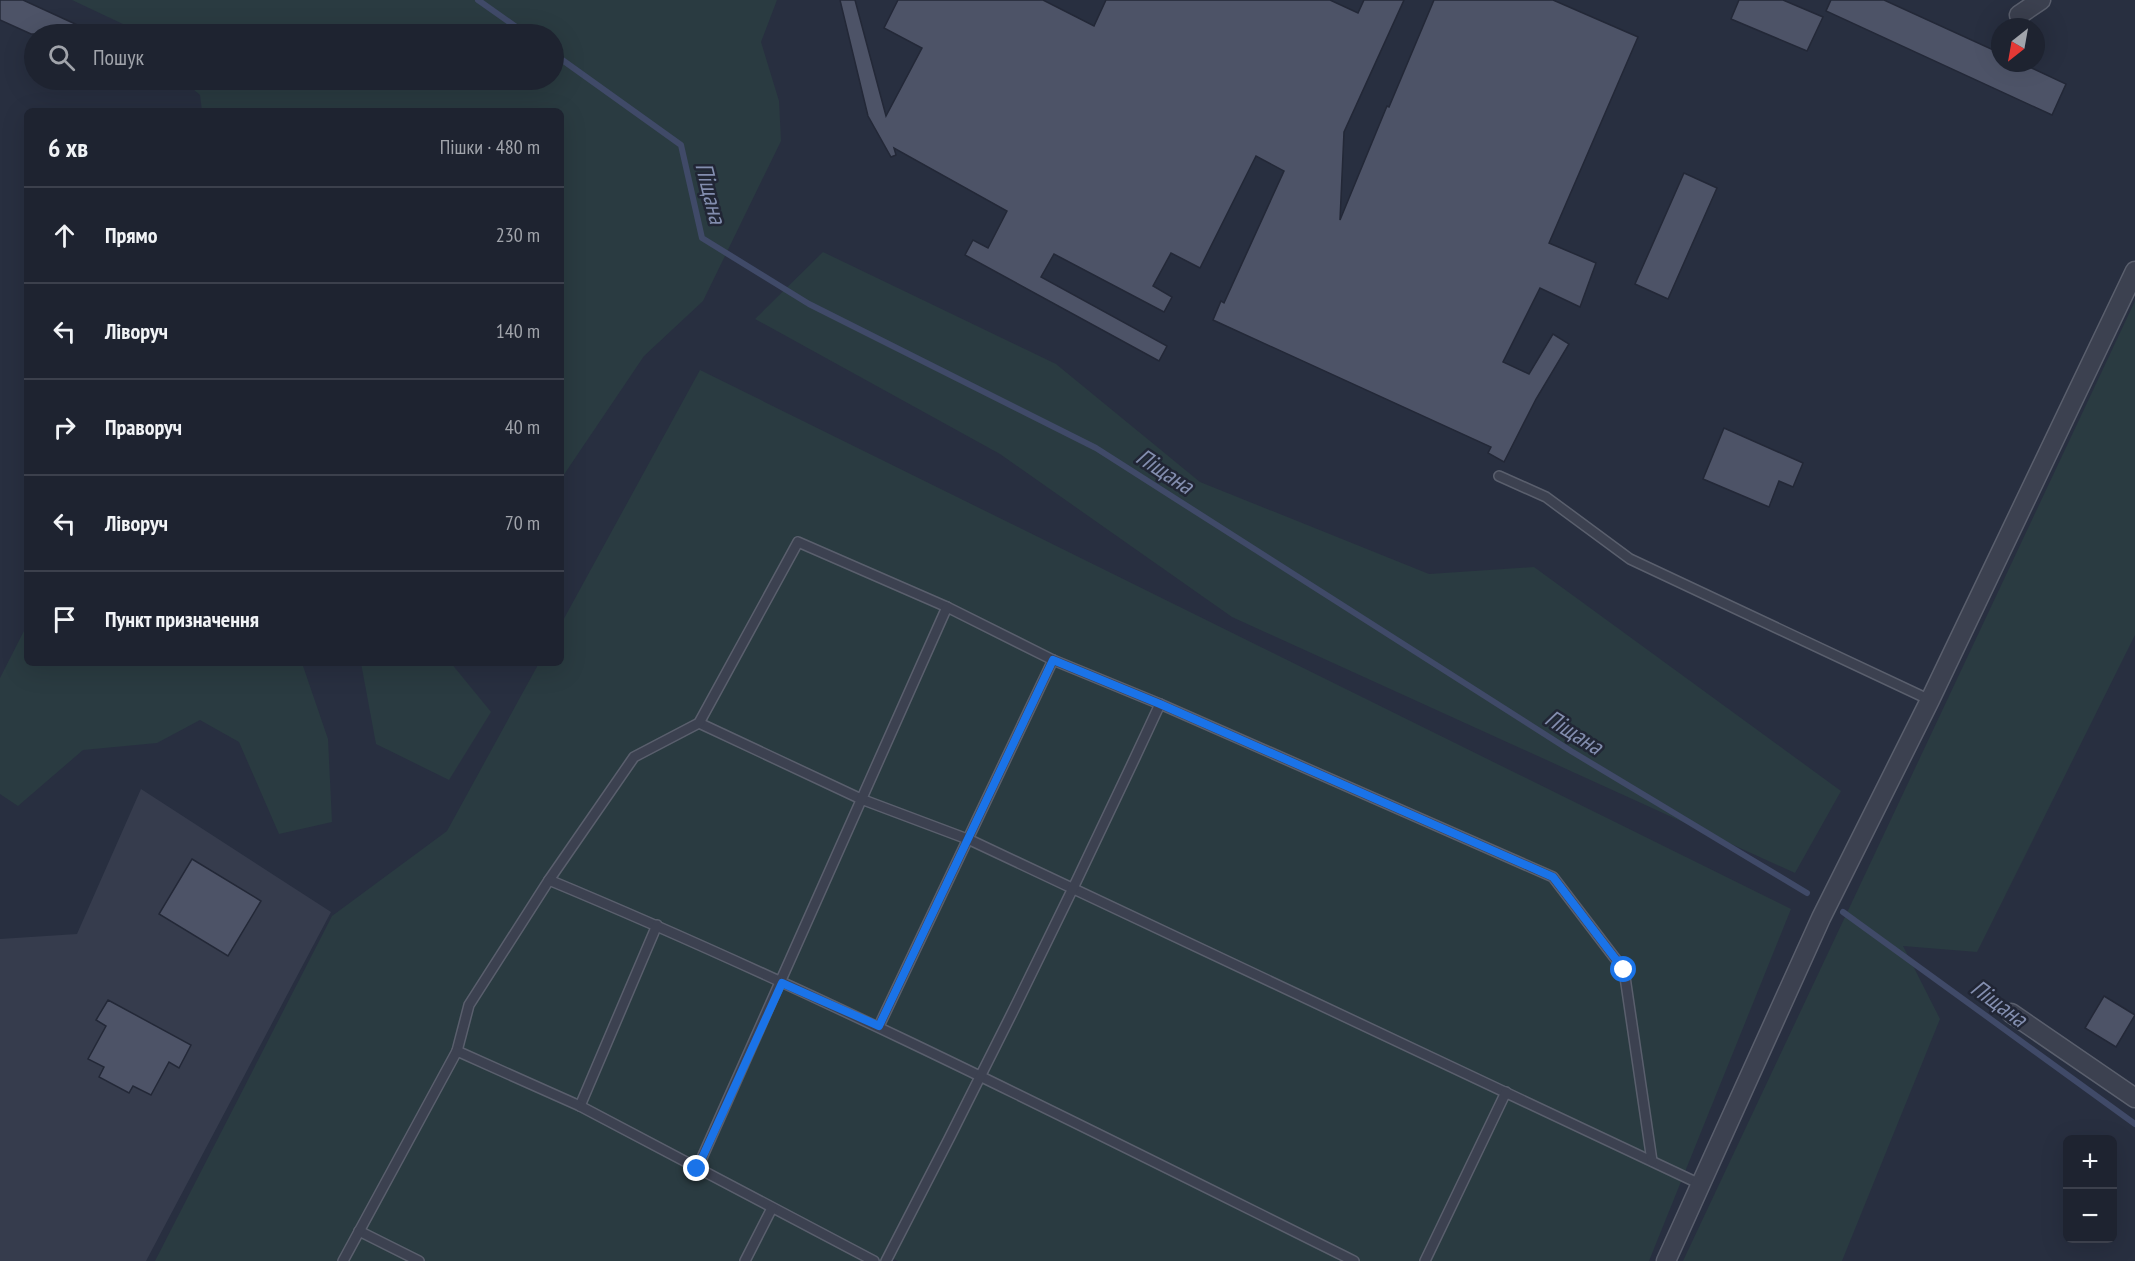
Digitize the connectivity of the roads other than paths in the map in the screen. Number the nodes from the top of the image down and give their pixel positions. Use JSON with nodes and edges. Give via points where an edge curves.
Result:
{"nodes":[{"id":1,"x":2041,"y":0,"type":"edge"},
{"id":2,"x":2019,"y":15,"type":"dead end"},
{"id":3,"x":2135,"y":271,"type":"edge"},
{"id":4,"x":1499,"y":476,"type":"dead end"},
{"id":5,"x":947,"y":607,"type":"junction"},
{"id":6,"x":1053,"y":660,"type":"junction"},
{"id":7,"x":1930,"y":700,"type":"junction"},
{"id":8,"x":1160,"y":704,"type":"junction"},
{"id":9,"x":699,"y":723,"type":"junction"},
{"id":10,"x":861,"y":799,"type":"junction"},
{"id":11,"x":969,"y":840,"type":"junction"},
{"id":12,"x":549,"y":880,"type":"junction"},
{"id":13,"x":1074,"y":890,"type":"junction"},
{"id":14,"x":657,"y":925,"type":"junction"},
{"id":15,"x":782,"y":983,"type":"junction"},
{"id":16,"x":2011,"y":1013,"type":"dead end"},
{"id":17,"x":879,"y":1026,"type":"junction"},
{"id":18,"x":457,"y":1051,"type":"junction"},
{"id":19,"x":982,"y":1077,"type":"junction"},
{"id":20,"x":1506,"y":1092,"type":"junction"},
{"id":21,"x":2135,"y":1098,"type":"edge"},
{"id":22,"x":580,"y":1106,"type":"junction"},
{"id":23,"x":1652,"y":1161,"type":"junction"},
{"id":24,"x":697,"y":1169,"type":"junction"},
{"id":25,"x":1702,"y":1185,"type":"junction"},
{"id":26,"x":772,"y":1208,"type":"junction"},
{"id":27,"x":359,"y":1231,"type":"junction"},
{"id":28,"x":343,"y":1261,"type":"edge"},
{"id":29,"x":419,"y":1261,"type":"edge"},
{"id":30,"x":745,"y":1261,"type":"edge"},
{"id":31,"x":874,"y":1261,"type":"edge"},
{"id":32,"x":886,"y":1261,"type":"edge"},
{"id":33,"x":1354,"y":1261,"type":"edge"},
{"id":34,"x":1425,"y":1261,"type":"edge"},
{"id":35,"x":1666,"y":1261,"type":"edge"}],
"edges":[{"from":1,"to":2,"type":"street"},
{"from":3,"to":7,"type":"street"},
{"from":4,"to":7,"type":"lane","via":[[1546,497],[1629,559]]},
{"from":5,"to":6,"type":"lane"},
{"from":5,"to":9,"type":"lane","via":[[798,542]]},
{"from":5,"to":10,"type":"lane"},
{"from":6,"to":8,"type":"lane"},
{"from":6,"to":11,"type":"lane"},
{"from":7,"to":25,"type":"street","via":[[1821,918]]},
{"from":8,"to":13,"type":"lane"},
{"from":8,"to":23,"type":"lane","via":[[1553,877],[1624,970]]},
{"from":9,"to":10,"type":"lane"},
{"from":9,"to":12,"type":"lane","via":[[634,757]]},
{"from":10,"to":11,"type":"lane"},
{"from":10,"to":15,"type":"lane"},
{"from":11,"to":13,"type":"lane"},
{"from":11,"to":17,"type":"lane"},
{"from":12,"to":14,"type":"lane"},
{"from":12,"to":18,"type":"lane","via":[[469,1005]]},
{"from":13,"to":19,"type":"lane"},
{"from":13,"to":20,"type":"lane"},
{"from":14,"to":15,"type":"lane"},
{"from":14,"to":22,"type":"lane"},
{"from":15,"to":17,"type":"lane"},
{"from":15,"to":24,"type":"lane"},
{"from":16,"to":21,"type":"street"},
{"from":17,"to":19,"type":"lane"},
{"from":18,"to":22,"type":"lane"},
{"from":18,"to":27,"type":"lane"},
{"from":19,"to":32,"type":"lane"},
{"from":19,"to":33,"type":"lane"},
{"from":20,"to":23,"type":"lane"},
{"from":20,"to":34,"type":"lane"},
{"from":22,"to":24,"type":"lane"},
{"from":23,"to":25,"type":"lane"},
{"from":24,"to":26,"type":"lane"},
{"from":25,"to":35,"type":"street"},
{"from":26,"to":30,"type":"lane"},
{"from":26,"to":31,"type":"lane"},
{"from":27,"to":28,"type":"lane"},
{"from":27,"to":29,"type":"lane"}]}
